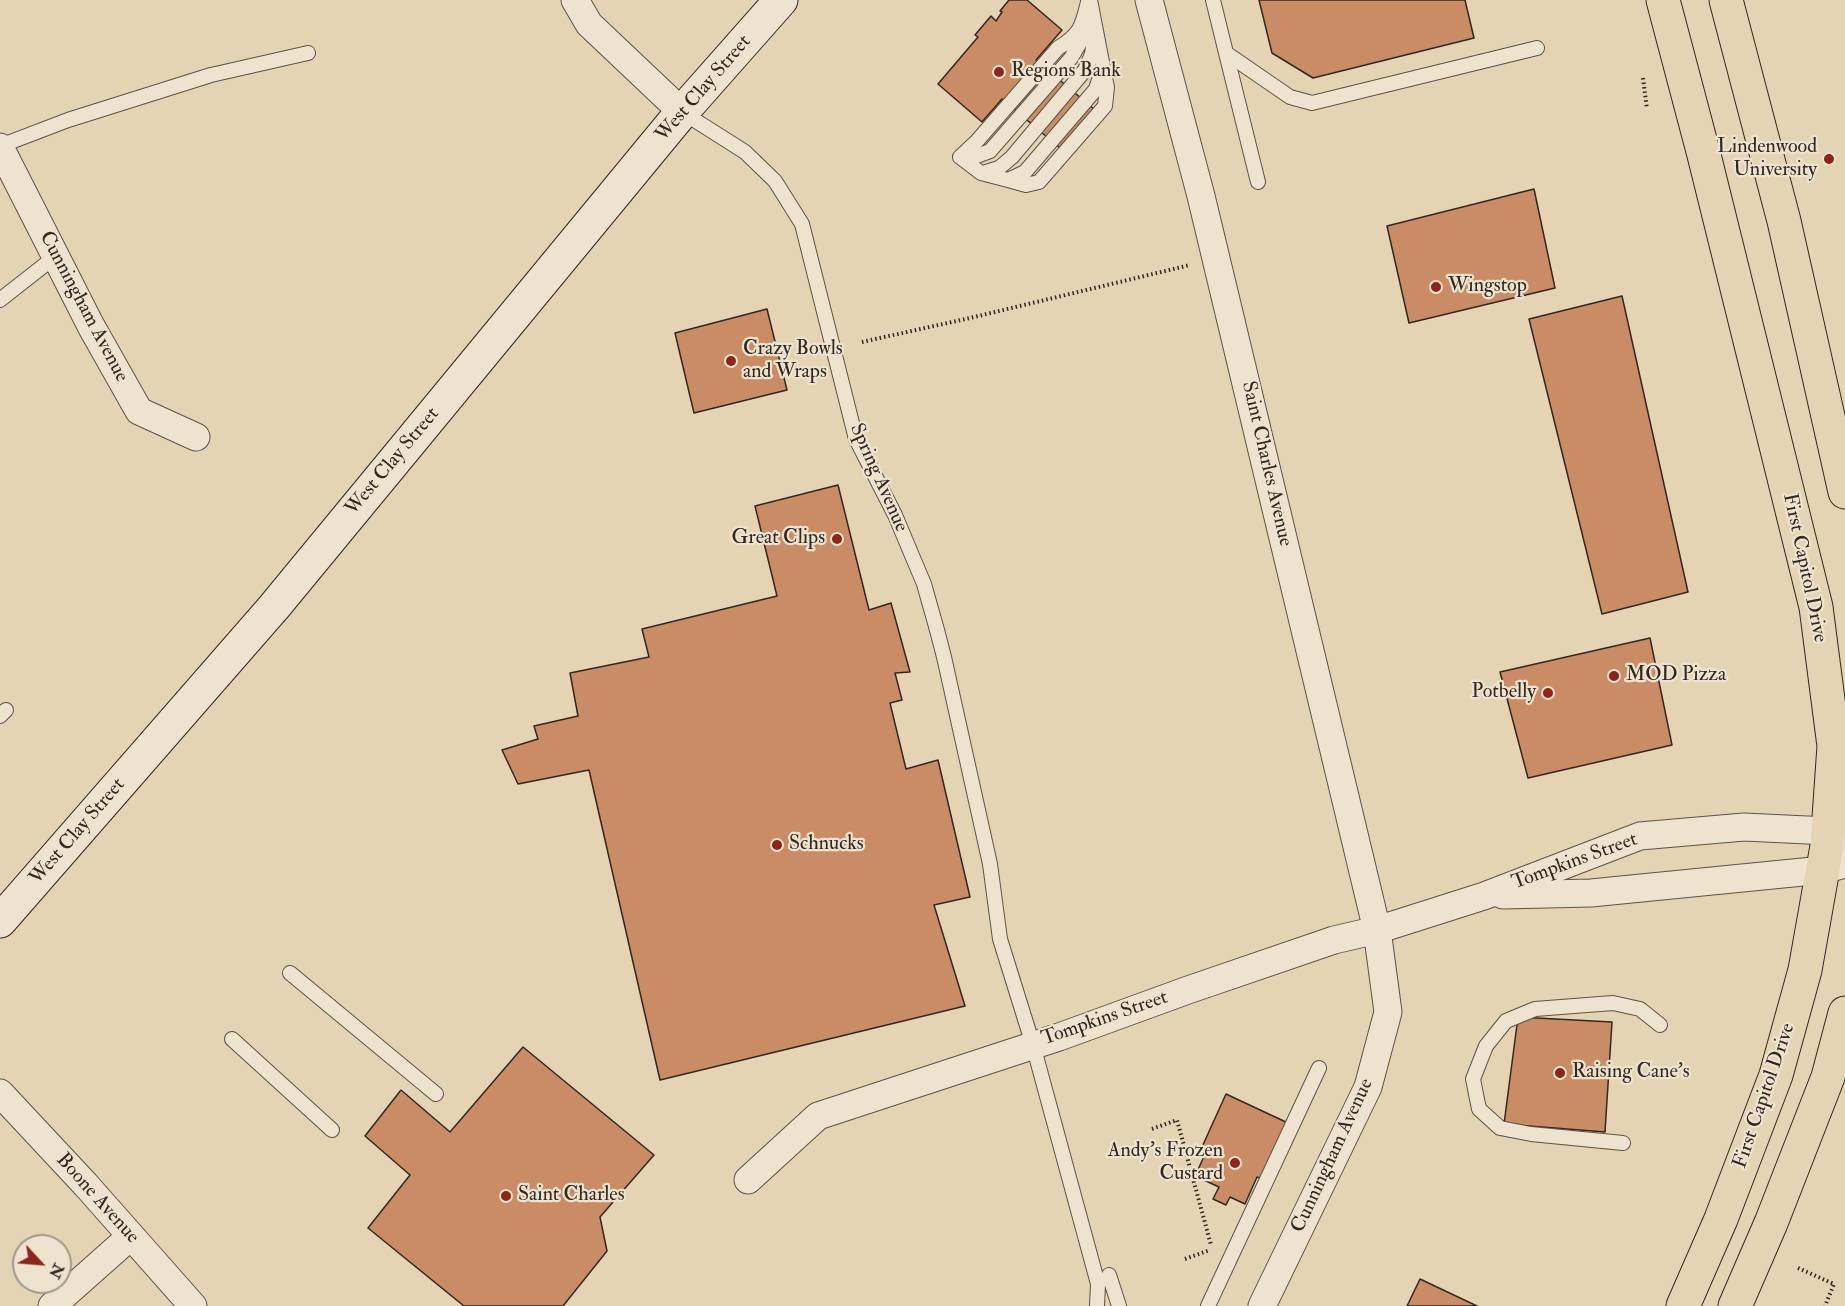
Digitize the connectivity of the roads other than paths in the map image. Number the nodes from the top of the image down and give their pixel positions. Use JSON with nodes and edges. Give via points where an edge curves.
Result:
{"nodes":[{"id":1,"x":575,"y":0,"type":"edge"},
{"id":2,"x":781,"y":0,"type":"edge"},
{"id":3,"x":1149,"y":0,"type":"edge"},
{"id":4,"x":1213,"y":0,"type":"edge"},
{"id":5,"x":1663,"y":0,"type":"edge"},
{"id":6,"x":1726,"y":0,"type":"edge"},
{"id":7,"x":1090,"y":4,"type":"edge"},
{"id":8,"x":1095,"y":26,"type":"junction"},
{"id":9,"x":1537,"y":48,"type":"dead end"},
{"id":10,"x":308,"y":53,"type":"dead end"},
{"id":11,"x":1226,"y":53,"type":"junction"},
{"id":12,"x":682,"y":112,"type":"junction"},
{"id":13,"x":0,"y":146,"type":"edge"},
{"id":14,"x":981,"y":173,"type":"junction"},
{"id":15,"x":1258,"y":182,"type":"dead end"},
{"id":16,"x":56,"y":256,"type":"junction"},
{"id":17,"x":0,"y":300,"type":"edge"},
{"id":18,"x":196,"y":437,"type":"dead end"},
{"id":19,"x":1845,"y":492,"type":"edge"},
{"id":20,"x":1836,"y":835,"type":"edge"},
{"id":21,"x":1834,"y":867,"type":"edge"},
{"id":22,"x":1484,"y":896,"type":"junction"},
{"id":23,"x":0,"y":921,"type":"edge"},
{"id":24,"x":1377,"y":930,"type":"junction"},
{"id":25,"x":290,"y":973,"type":"dead end"},
{"id":26,"x":1845,"y":1013,"type":"edge"},
{"id":27,"x":1660,"y":1025,"type":"dead end"},
{"id":28,"x":232,"y":1039,"type":"dead end"},
{"id":29,"x":1033,"y":1045,"type":"junction"},
{"id":30,"x":1319,"y":1068,"type":"dead end"},
{"id":31,"x":0,"y":1093,"type":"edge"},
{"id":32,"x":436,"y":1094,"type":"dead end"},
{"id":33,"x":332,"y":1130,"type":"dead end"},
{"id":34,"x":1623,"y":1143,"type":"dead end"},
{"id":35,"x":748,"y":1180,"type":"dead end"},
{"id":36,"x":130,"y":1236,"type":"junction"},
{"id":37,"x":1109,"y":1275,"type":"dead end"},
{"id":38,"x":52,"y":1306,"type":"edge"},
{"id":39,"x":193,"y":1306,"type":"edge"},
{"id":40,"x":1098,"y":1306,"type":"edge"},
{"id":41,"x":1119,"y":1306,"type":"edge"},
{"id":42,"x":1208,"y":1306,"type":"edge"},
{"id":43,"x":1262,"y":1306,"type":"edge"},
{"id":44,"x":1683,"y":1306,"type":"edge"},
{"id":45,"x":1735,"y":1306,"type":"edge"}],
"edges":[{"from":1,"to":12,"type":"street","name":"Spring Avenue","via":[[590,24]]},
{"from":2,"to":12,"type":"street","name":"West Clay Street"},
{"from":3,"to":24,"type":"street","name":"Saint Charles Avenue","via":[[1201,196]]},
{"from":4,"to":11,"type":"lane"},
{"from":5,"to":20,"type":"main road","name":"First Capitol Drive","via":[[1816,607],[1834,746]]},
{"from":6,"to":19,"type":"main road","via":[[1784,221]]},
{"from":7,"to":8,"type":"lane"},
{"from":7,"to":14,"type":"lane","via":[[1082,39],[1071,58],[990,151],[960,157]]},
{"from":8,"to":14,"type":"lane","via":[[1092,54],[1085,70],[1012,157],[999,168]]},
{"from":8,"to":14,"type":"lane","via":[[1103,67],[1096,89],[1025,172],[1008,180]]},
{"from":9,"to":11,"type":"lane","via":[[1312,103],[1290,97]]},
{"from":10,"to":13,"type":"lane","via":[[211,75]]},
{"from":11,"to":15,"type":"lane"},
{"from":12,"to":23,"type":"street","name":"West Clay Street","via":[[274,607]]},
{"from":12,"to":29,"type":"lane","name":"Spring Avenue","via":[[746,152],[775,181],[802,224],[856,439],[895,515],[924,584],[990,864],[1000,939]]},
{"from":13,"to":16,"type":"street","name":"Cunningham Avenue"},
{"from":16,"to":17,"type":"lane"},
{"from":16,"to":18,"type":"street","name":"Cunningham Avenue","via":[[139,411]]},
{"from":20,"to":21,"type":"main road","name":"First Capitol Drive","via":[[1827,846]]},
{"from":20,"to":22,"type":"street","name":"Tompkins Street","via":[[1744,826],[1640,836]]},
{"from":21,"to":22,"type":"street","name":"Tompkins Street","via":[[1591,893]]},
{"from":21,"to":44,"type":"main road","name":"First Capitol Drive","via":[[1776,1075]]},
{"from":22,"to":24,"type":"street","name":"Tompkins Street"},
{"from":24,"to":29,"type":"street","name":"Tompkins Street","via":[[1323,944]]},
{"from":24,"to":43,"type":"street","name":"Cunningham Avenue","via":[[1388,1012],[1368,1087]]},
{"from":25,"to":32,"type":"lane"},
{"from":26,"to":45,"type":"main road","via":[[1828,1077]]},
{"from":27,"to":34,"type":"lane","via":[[1640,1008],[1612,1003],[1535,1009],[1506,1021],[1486,1046],[1473,1079],[1479,1109],[1500,1128]]},
{"from":28,"to":33,"type":"lane"},
{"from":29,"to":35,"type":"street","name":"Tompkins Street","via":[[818,1116]]},
{"from":29,"to":40,"type":"lane","name":"Spring Avenue","via":[[1098,1284]]},
{"from":30,"to":42,"type":"lane"},
{"from":31,"to":36,"type":"street","name":"Boone Avenue"},
{"from":36,"to":38,"type":"street"},
{"from":36,"to":39,"type":"street","name":"Boone Avenue"},
{"from":37,"to":41,"type":"lane"}]}
